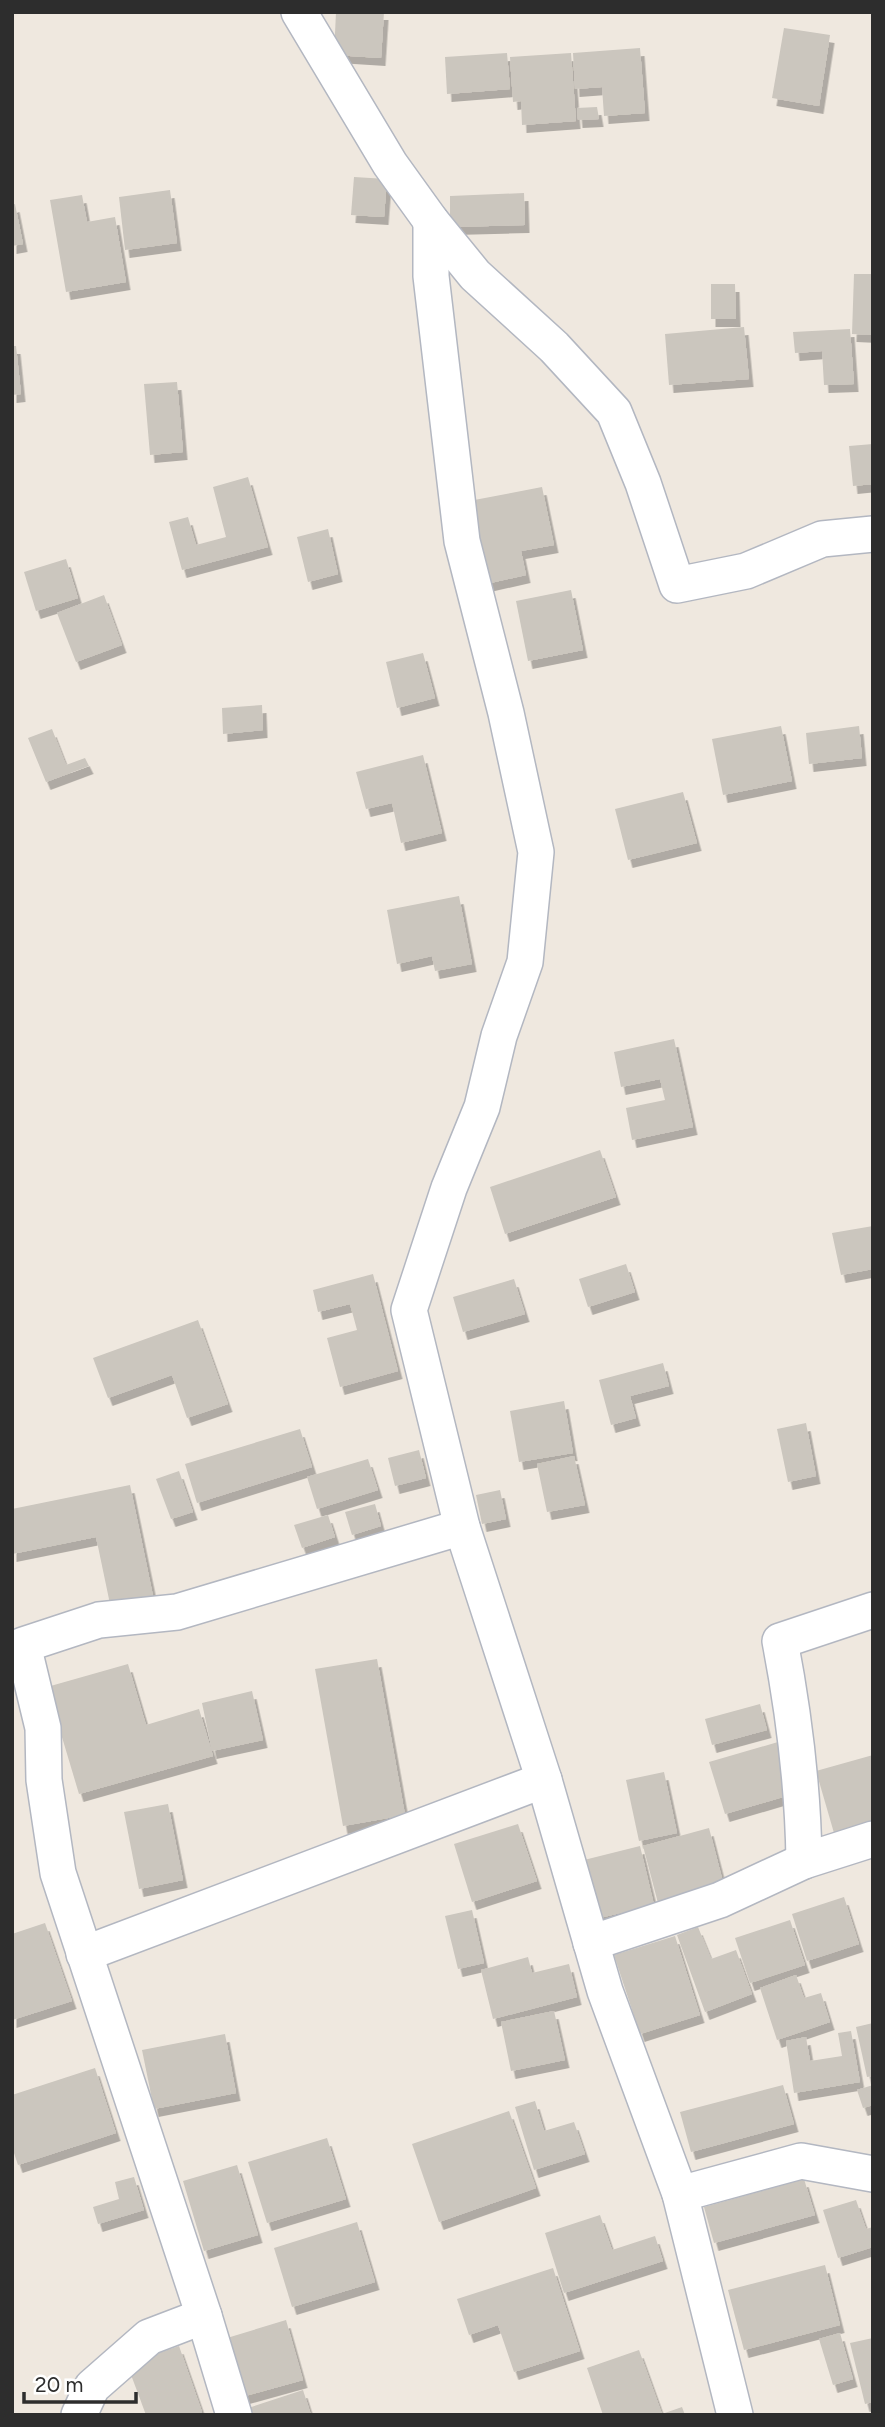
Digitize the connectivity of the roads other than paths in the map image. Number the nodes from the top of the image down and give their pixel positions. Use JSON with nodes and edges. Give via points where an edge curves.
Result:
{"nodes":[{"id":1,"x":299,"y":12,"type":"edge"},
{"id":2,"x":431,"y":221,"type":"junction"},
{"id":3,"x":873,"y":534,"type":"edge"},
{"id":4,"x":463,"y":1527,"type":"junction"},
{"id":5,"x":873,"y":1609,"type":"edge"},
{"id":6,"x":544,"y":1780,"type":"junction"},
{"id":7,"x":873,"y":1839,"type":"edge"},
{"id":8,"x":804,"y":1861,"type":"junction"},
{"id":9,"x":591,"y":1943,"type":"junction"},
{"id":10,"x":84,"y":1954,"type":"junction"},
{"id":11,"x":873,"y":2174,"type":"edge"},
{"id":12,"x":680,"y":2194,"type":"junction"},
{"id":13,"x":204,"y":2316,"type":"junction"},
{"id":14,"x":79,"y":2415,"type":"edge"},
{"id":15,"x":234,"y":2415,"type":"edge"},
{"id":16,"x":735,"y":2415,"type":"edge"}],
"edges":[{"from":1,"to":2,"type":"street","via":[[390,164]]},
{"from":2,"to":3,"type":"street","via":[[475,275],[554,346],[614,412],[677,585],[746,571],[822,539]]},
{"from":2,"to":4,"type":"street","via":[[431,276],[462,541],[536,852],[525,962],[499,1036],[482,1107],[449,1188],[409,1310]]},
{"from":4,"to":6,"type":"street"},
{"from":4,"to":10,"type":"street","via":[[177,1612],[99,1620],[23,1645],[43,1728],[44,1780],[58,1873]]},
{"from":5,"to":8,"type":"street","via":[[780,1642],[802,1793]]},
{"from":6,"to":9,"type":"street"},
{"from":6,"to":10,"type":"street"},
{"from":7,"to":8,"type":"street"},
{"from":8,"to":9,"type":"street","via":[[720,1900]]},
{"from":9,"to":12,"type":"street"},
{"from":10,"to":13,"type":"street"},
{"from":11,"to":12,"type":"street","via":[[801,2161]]},
{"from":12,"to":16,"type":"street"},
{"from":13,"to":14,"type":"street","via":[[149,2337],[92,2387]]},
{"from":13,"to":15,"type":"street"}]}
